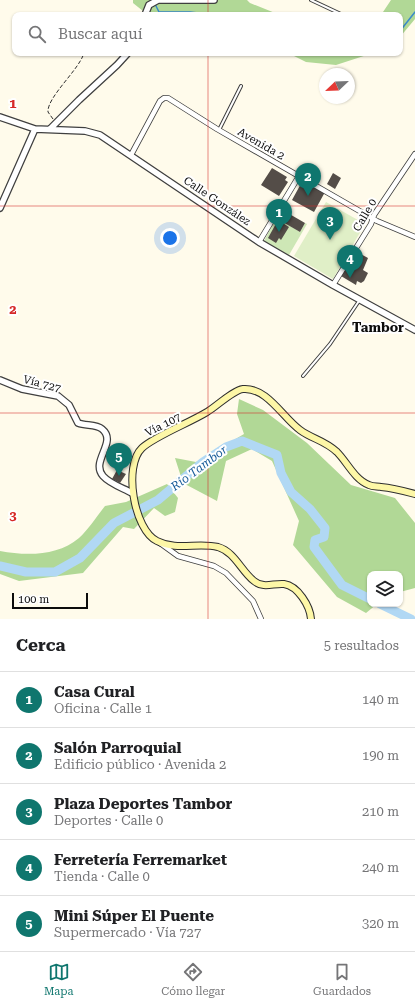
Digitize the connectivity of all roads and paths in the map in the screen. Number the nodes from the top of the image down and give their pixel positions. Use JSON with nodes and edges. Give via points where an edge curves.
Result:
{"nodes":[{"id":1,"x":163,"y":0,"type":"edge"},
{"id":2,"x":214,"y":0,"type":"edge"},
{"id":3,"x":311,"y":0,"type":"edge"},
{"id":4,"x":146,"y":12,"type":"edge"},
{"id":5,"x":337,"y":12,"type":"edge"},
{"id":6,"x":83,"y":56,"type":"edge"},
{"id":7,"x":125,"y":56,"type":"edge"},
{"id":8,"x":241,"y":86,"type":"dead end"},
{"id":9,"x":0,"y":117,"type":"edge"},
{"id":10,"x":57,"y":121,"type":"junction"},
{"id":11,"x":35,"y":129,"type":"junction"},
{"id":12,"x":50,"y":129,"type":"junction"},
{"id":13,"x":219,"y":130,"type":"junction"},
{"id":14,"x":415,"y":154,"type":"edge"},
{"id":15,"x":131,"y":155,"type":"junction"},
{"id":16,"x":299,"y":176,"type":"junction"},
{"id":17,"x":0,"y":208,"type":"edge"},
{"id":18,"x":373,"y":219,"type":"junction"},
{"id":19,"x":415,"y":237,"type":"edge"},
{"id":20,"x":259,"y":242,"type":"junction"},
{"id":21,"x":334,"y":285,"type":"junction"},
{"id":22,"x":360,"y":300,"type":"junction"},
{"id":23,"x":415,"y":330,"type":"edge"},
{"id":24,"x":303,"y":376,"type":"dead end"},
{"id":25,"x":0,"y":380,"type":"edge"},
{"id":26,"x":132,"y":493,"type":"junction"},
{"id":27,"x":415,"y":494,"type":"edge"},
{"id":28,"x":156,"y":541,"type":"junction"},
{"id":29,"x":261,"y":619,"type":"edge"},
{"id":30,"x":311,"y":619,"type":"edge"}],
"edges":[{"from":1,"to":2,"type":"street"},
{"from":1,"to":4,"type":"street","via":[[149,5]]},
{"from":3,"to":5,"type":"lane"},
{"from":6,"to":10,"type":"path","via":[[48,106],[49,115]]},
{"from":7,"to":10,"type":"street"},
{"from":8,"to":13,"type":"lane"},
{"from":9,"to":11,"type":"street","name":"Calle González"},
{"from":10,"to":12,"type":"street"},
{"from":11,"to":12,"type":"street","name":"Calle González"},
{"from":11,"to":17,"type":"street"},
{"from":12,"to":15,"type":"street","name":"Calle González","via":[[100,134]]},
{"from":13,"to":15,"type":"street","name":"Avenida 2","via":[[168,98],[164,98]]},
{"from":13,"to":16,"type":"street","name":"Avenida 2"},
{"from":14,"to":18,"type":"street","name":"Calle 0"},
{"from":15,"to":20,"type":"street","name":"Calle González"},
{"from":16,"to":18,"type":"street","name":"Avenida 2"},
{"from":16,"to":20,"type":"street"},
{"from":18,"to":19,"type":"street","name":"Avenida 2"},
{"from":18,"to":21,"type":"street","name":"Calle 0"},
{"from":20,"to":21,"type":"street","name":"Calle González"},
{"from":21,"to":22,"type":"street","name":"Calle González"},
{"from":22,"to":23,"type":"street","name":"Calle González"},
{"from":22,"to":24,"type":"lane","via":[[330,344]]},
{"from":25,"to":26,"type":"street","name":"Vía 727","via":[[22,390],[58,396],[69,405],[78,423],[103,430],[107,442],[99,465],[100,471],[108,480]]},
{"from":26,"to":27,"type":"main road","name":"Vía 107","via":[[134,460],[142,447],[190,423],[235,392],[248,389],[261,394],[279,407],[301,431],[323,440],[369,485]]},
{"from":26,"to":28,"type":"main road","name":"Vía 107","via":[[143,524]]},
{"from":28,"to":29,"type":"street","via":[[178,556],[214,566],[226,573],[253,601]]},
{"from":28,"to":30,"type":"main road","via":[[176,546],[220,548],[232,556],[255,582],[265,586],[284,584],[295,590],[307,606]]}]}
